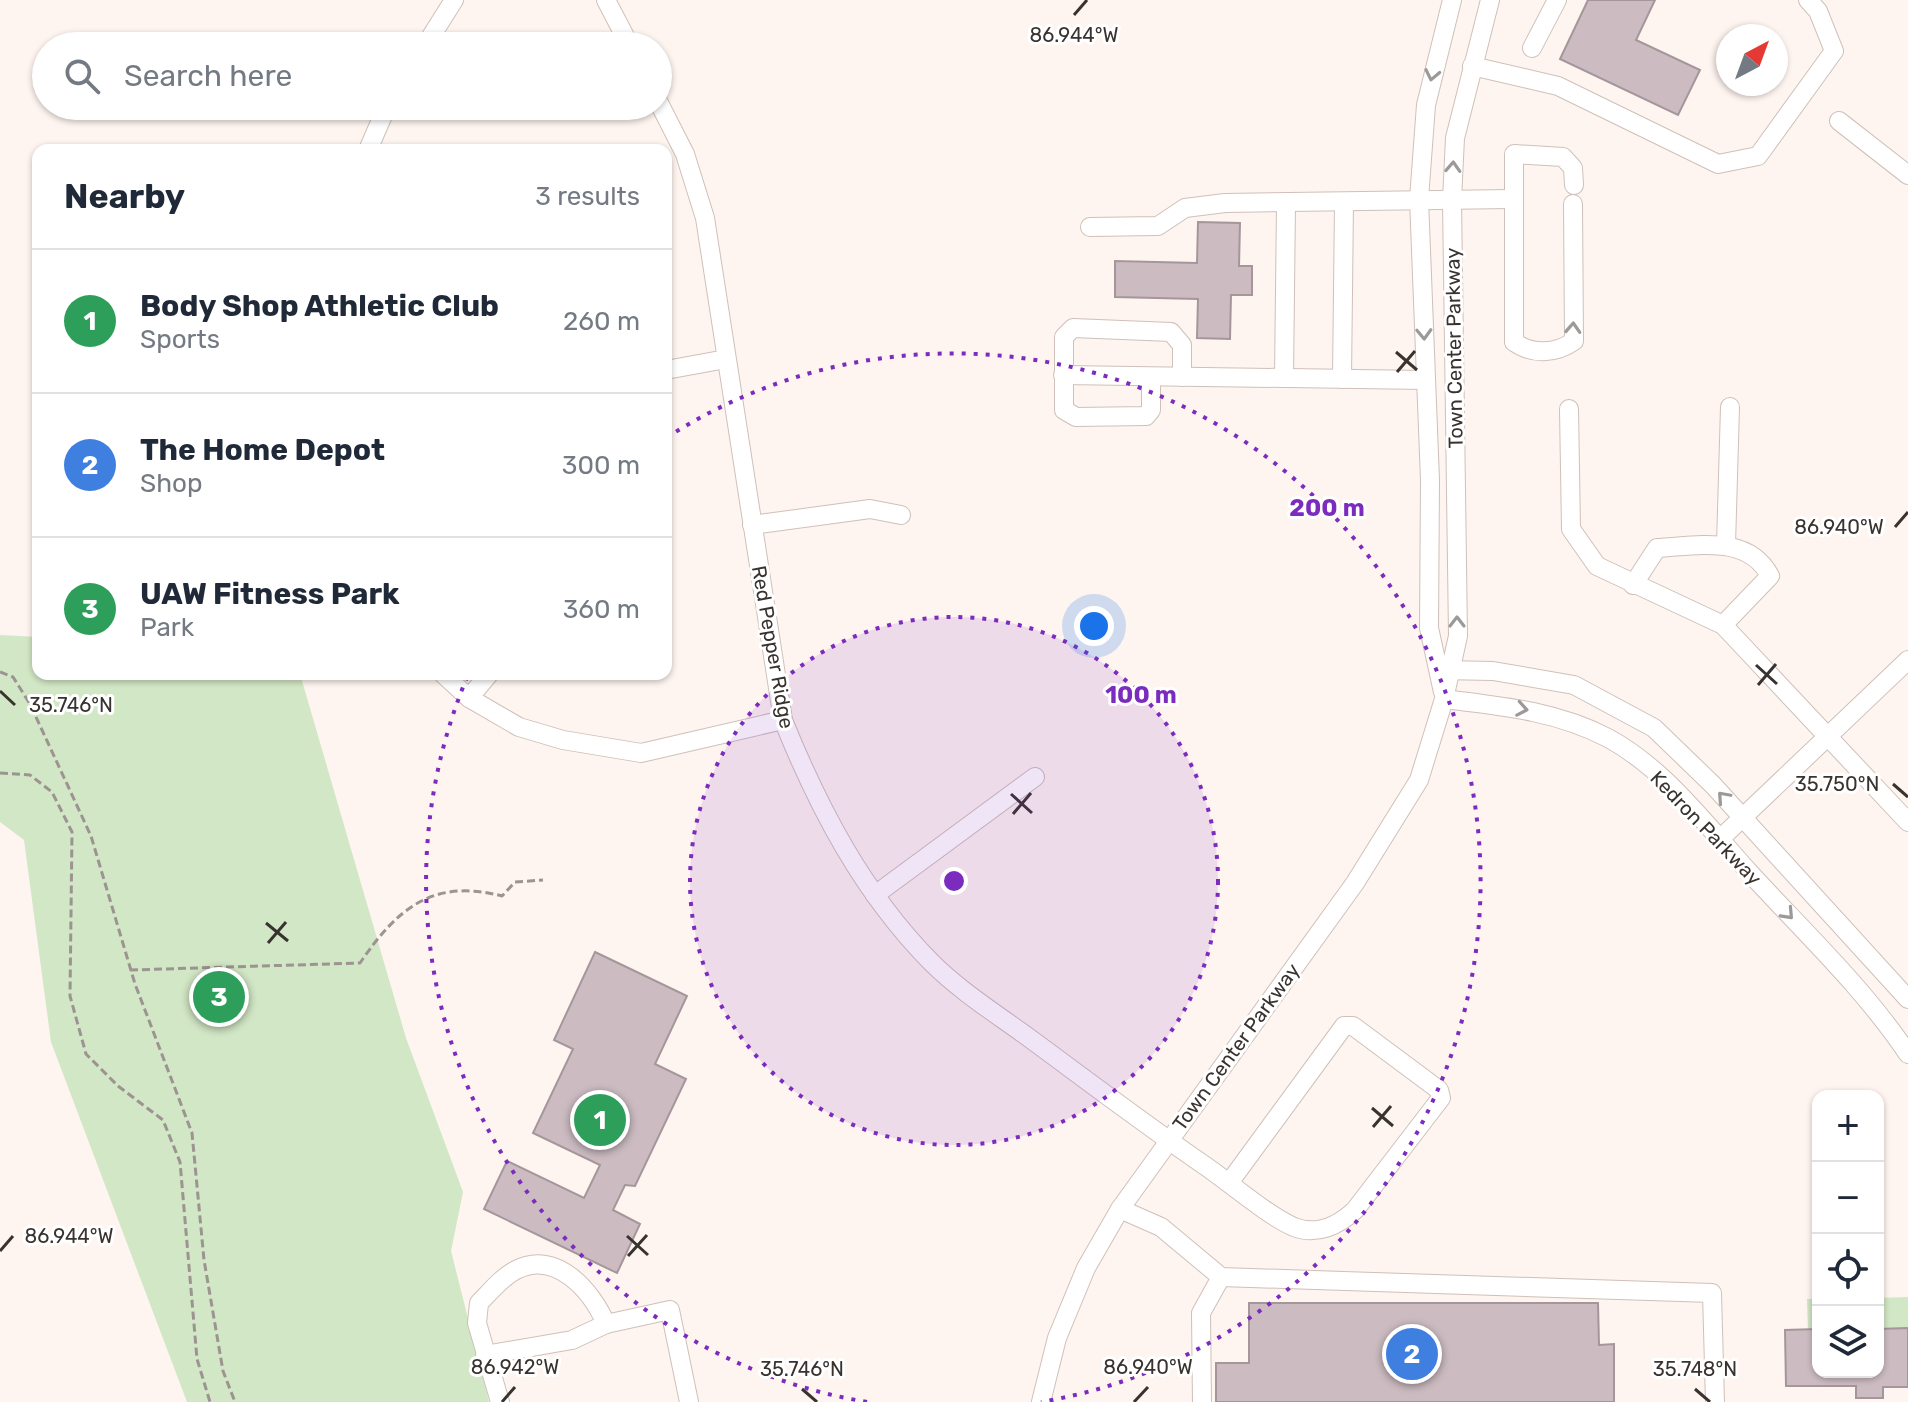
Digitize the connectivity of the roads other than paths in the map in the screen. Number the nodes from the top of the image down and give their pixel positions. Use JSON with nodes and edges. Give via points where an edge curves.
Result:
{"nodes":[{"id":1,"x":454,"y":0,"type":"edge"},
{"id":2,"x":606,"y":0,"type":"edge"},
{"id":3,"x":1452,"y":0,"type":"edge"},
{"id":4,"x":1490,"y":0,"type":"edge"},
{"id":5,"x":1557,"y":0,"type":"edge"},
{"id":6,"x":1808,"y":0,"type":"edge"},
{"id":7,"x":434,"y":32,"type":"edge"},
{"id":8,"x":623,"y":32,"type":"edge"},
{"id":9,"x":1532,"y":48,"type":"dead end"},
{"id":10,"x":1472,"y":66,"type":"junction"},
{"id":11,"x":381,"y":120,"type":"edge"},
{"id":12,"x":668,"y":120,"type":"edge"},
{"id":13,"x":1839,"y":121,"type":"dead end"},
{"id":14,"x":371,"y":144,"type":"edge"},
{"id":15,"x":1908,"y":175,"type":"edge"},
{"id":16,"x":1419,"y":199,"type":"junction"},
{"id":17,"x":1512,"y":199,"type":"junction"},
{"id":18,"x":1452,"y":200,"type":"junction"},
{"id":19,"x":1286,"y":203,"type":"junction"},
{"id":20,"x":1344,"y":203,"type":"junction"},
{"id":21,"x":1090,"y":227,"type":"dead end"},
{"id":22,"x":726,"y":359,"type":"junction"},
{"id":23,"x":672,"y":369,"type":"edge"},
{"id":24,"x":1063,"y":375,"type":"junction"},
{"id":25,"x":1151,"y":377,"type":"junction"},
{"id":26,"x":1182,"y":377,"type":"junction"},
{"id":27,"x":1284,"y":378,"type":"junction"},
{"id":28,"x":1342,"y":379,"type":"junction"},
{"id":29,"x":1426,"y":380,"type":"junction"},
{"id":30,"x":1730,"y":407,"type":"dead end"},
{"id":31,"x":1569,"y":409,"type":"dead end"},
{"id":32,"x":901,"y":515,"type":"dead end"},
{"id":33,"x":752,"y":525,"type":"junction"},
{"id":34,"x":1726,"y":545,"type":"junction"},
{"id":35,"x":1633,"y":585,"type":"junction"},
{"id":36,"x":1723,"y":625,"type":"junction"},
{"id":37,"x":1908,"y":660,"type":"edge"},
{"id":38,"x":1444,"y":670,"type":"junction"},
{"id":39,"x":450,"y":680,"type":"edge"},
{"id":40,"x":484,"y":680,"type":"edge"},
{"id":41,"x":469,"y":698,"type":"junction"},
{"id":42,"x":1444,"y":699,"type":"junction"},
{"id":43,"x":783,"y":720,"type":"junction"},
{"id":44,"x":1829,"y":736,"type":"junction"},
{"id":45,"x":1035,"y":777,"type":"dead end"},
{"id":46,"x":1743,"y":819,"type":"junction"},
{"id":47,"x":1908,"y":822,"type":"edge"},
{"id":48,"x":1720,"y":839,"type":"junction"},
{"id":49,"x":875,"y":895,"type":"junction"},
{"id":50,"x":1904,"y":988,"type":"edge"},
{"id":51,"x":1877,"y":1009,"type":"junction"},
{"id":52,"x":1908,"y":1054,"type":"edge"},
{"id":53,"x":1169,"y":1141,"type":"junction"},
{"id":54,"x":1229,"y":1183,"type":"junction"},
{"id":55,"x":1120,"y":1209,"type":"junction"},
{"id":56,"x":1221,"y":1277,"type":"junction"},
{"id":57,"x":606,"y":1324,"type":"junction"},
{"id":58,"x":485,"y":1355,"type":"junction"},
{"id":59,"x":500,"y":1402,"type":"edge"},
{"id":60,"x":689,"y":1402,"type":"edge"},
{"id":61,"x":1041,"y":1402,"type":"edge"},
{"id":62,"x":1202,"y":1402,"type":"edge"},
{"id":63,"x":1715,"y":1402,"type":"edge"}],
"edges":[{"from":1,"to":7,"type":"street"},
{"from":2,"to":8,"type":"street"},
{"from":3,"to":16,"type":"street","name":"Town Center Parkway","one_way":true,"via":[[1426,105]]},
{"from":4,"to":10,"type":"street","name":"Town Center Parkway"},
{"from":5,"to":9,"type":"street"},
{"from":6,"to":10,"type":"street","via":[[1834,51],[1758,156],[1718,164],[1558,86]]},
{"from":18,"to":10,"type":"street","name":"Town Center Parkway","one_way":true,"via":[[1455,138]]},
{"from":11,"to":14,"type":"street"},
{"from":12,"to":22,"type":"street","name":"Red Pepper Ridge","via":[[685,154],[705,218]]},
{"from":13,"to":15,"type":"street"},
{"from":16,"to":18,"type":"street"},
{"from":16,"to":20,"type":"street"},
{"from":16,"to":29,"type":"street","name":"Town Center Parkway","one_way":true},
{"from":17,"to":17,"type":"street","one_way":true,"via":[[1514,342],[1526,351],[1562,350],[1574,341],[1573,168],[1563,157],[1514,154]]},
{"from":17,"to":18,"type":"street"},
{"from":38,"to":18,"type":"street","name":"Town Center Parkway","one_way":true,"via":[[1458,636]]},
{"from":19,"to":20,"type":"street"},
{"from":19,"to":21,"type":"street","via":[[1225,203],[1185,208],[1158,226]]},
{"from":19,"to":27,"type":"street"},
{"from":20,"to":28,"type":"street"},
{"from":22,"to":23,"type":"street"},
{"from":22,"to":33,"type":"street","name":"Red Pepper Ridge"},
{"from":24,"to":25,"type":"street"},
{"from":24,"to":25,"type":"street","via":[[1064,410],[1076,417],[1146,416],[1151,410]]},
{"from":24,"to":26,"type":"street","via":[[1064,337],[1081,328],[1171,332],[1182,345]]},
{"from":25,"to":26,"type":"street"},
{"from":26,"to":27,"type":"street"},
{"from":27,"to":28,"type":"street"},
{"from":28,"to":29,"type":"street"},
{"from":29,"to":38,"type":"street","name":"Town Center Parkway","via":[[1429,628]]},
{"from":30,"to":34,"type":"street"},
{"from":31,"to":35,"type":"street","via":[[1571,529],[1597,566]]},
{"from":32,"to":33,"type":"street","via":[[870,509]]},
{"from":33,"to":43,"type":"street","name":"Red Pepper Ridge"},
{"from":34,"to":35,"type":"street","via":[[1657,548]]},
{"from":34,"to":36,"type":"street","via":[[1746,549],[1770,576]]},
{"from":35,"to":36,"type":"street"},
{"from":36,"to":44,"type":"street"},
{"from":37,"to":44,"type":"street"},
{"from":38,"to":42,"type":"street","name":"Town Center Parkway"},
{"from":46,"to":38,"type":"street","name":"Kedron Parkway","one_way":true,"via":[[1672,745],[1625,710],[1574,685],[1493,671]]},
{"from":39,"to":41,"type":"street"},
{"from":40,"to":41,"type":"street"},
{"from":41,"to":43,"type":"street","via":[[519,727],[641,753]]},
{"from":42,"to":48,"type":"street","name":"Kedron Parkway","one_way":true,"via":[[1522,708],[1563,718],[1610,739],[1692,807]]},
{"from":42,"to":53,"type":"street","name":"Town Center Parkway","via":[[1419,780],[1355,883]]},
{"from":43,"to":49,"type":"street","name":"Red Pepper Ridge","via":[[813,793]]},
{"from":44,"to":46,"type":"street"},
{"from":44,"to":47,"type":"street"},
{"from":45,"to":49,"type":"street"},
{"from":46,"to":48,"type":"street"},
{"from":46,"to":50,"type":"street","name":"Kedron Parkway"},
{"from":48,"to":51,"type":"street","name":"Kedron Parkway","one_way":true},
{"from":49,"to":53,"type":"street","name":"Red Pepper Ridge","via":[[931,962],[966,993]]},
{"from":50,"to":51,"type":"street"},
{"from":51,"to":52,"type":"street","name":"Kedron Parkway"},
{"from":53,"to":54,"type":"street","name":"Red Pepper Ridge"},
{"from":53,"to":55,"type":"street","name":"Town Center Parkway"},
{"from":54,"to":54,"type":"street","name":"Red Pepper Ridge","via":[[1293,1227],[1309,1230],[1342,1222],[1441,1098],[1439,1090],[1353,1026],[1344,1026]]},
{"from":55,"to":56,"type":"street","via":[[1161,1227]]},
{"from":55,"to":61,"type":"street","name":"Town Center Parkway","via":[[1086,1268],[1057,1338]]},
{"from":56,"to":62,"type":"street","via":[[1201,1313]]},
{"from":56,"to":63,"type":"street","via":[[1712,1293]]},
{"from":57,"to":58,"type":"street","via":[[572,1340]]},
{"from":57,"to":58,"type":"street","via":[[597,1304],[574,1280],[552,1264],[530,1265],[515,1271],[479,1303],[477,1323]]},
{"from":57,"to":60,"type":"street","via":[[670,1310]]},
{"from":58,"to":59,"type":"street"}]}
